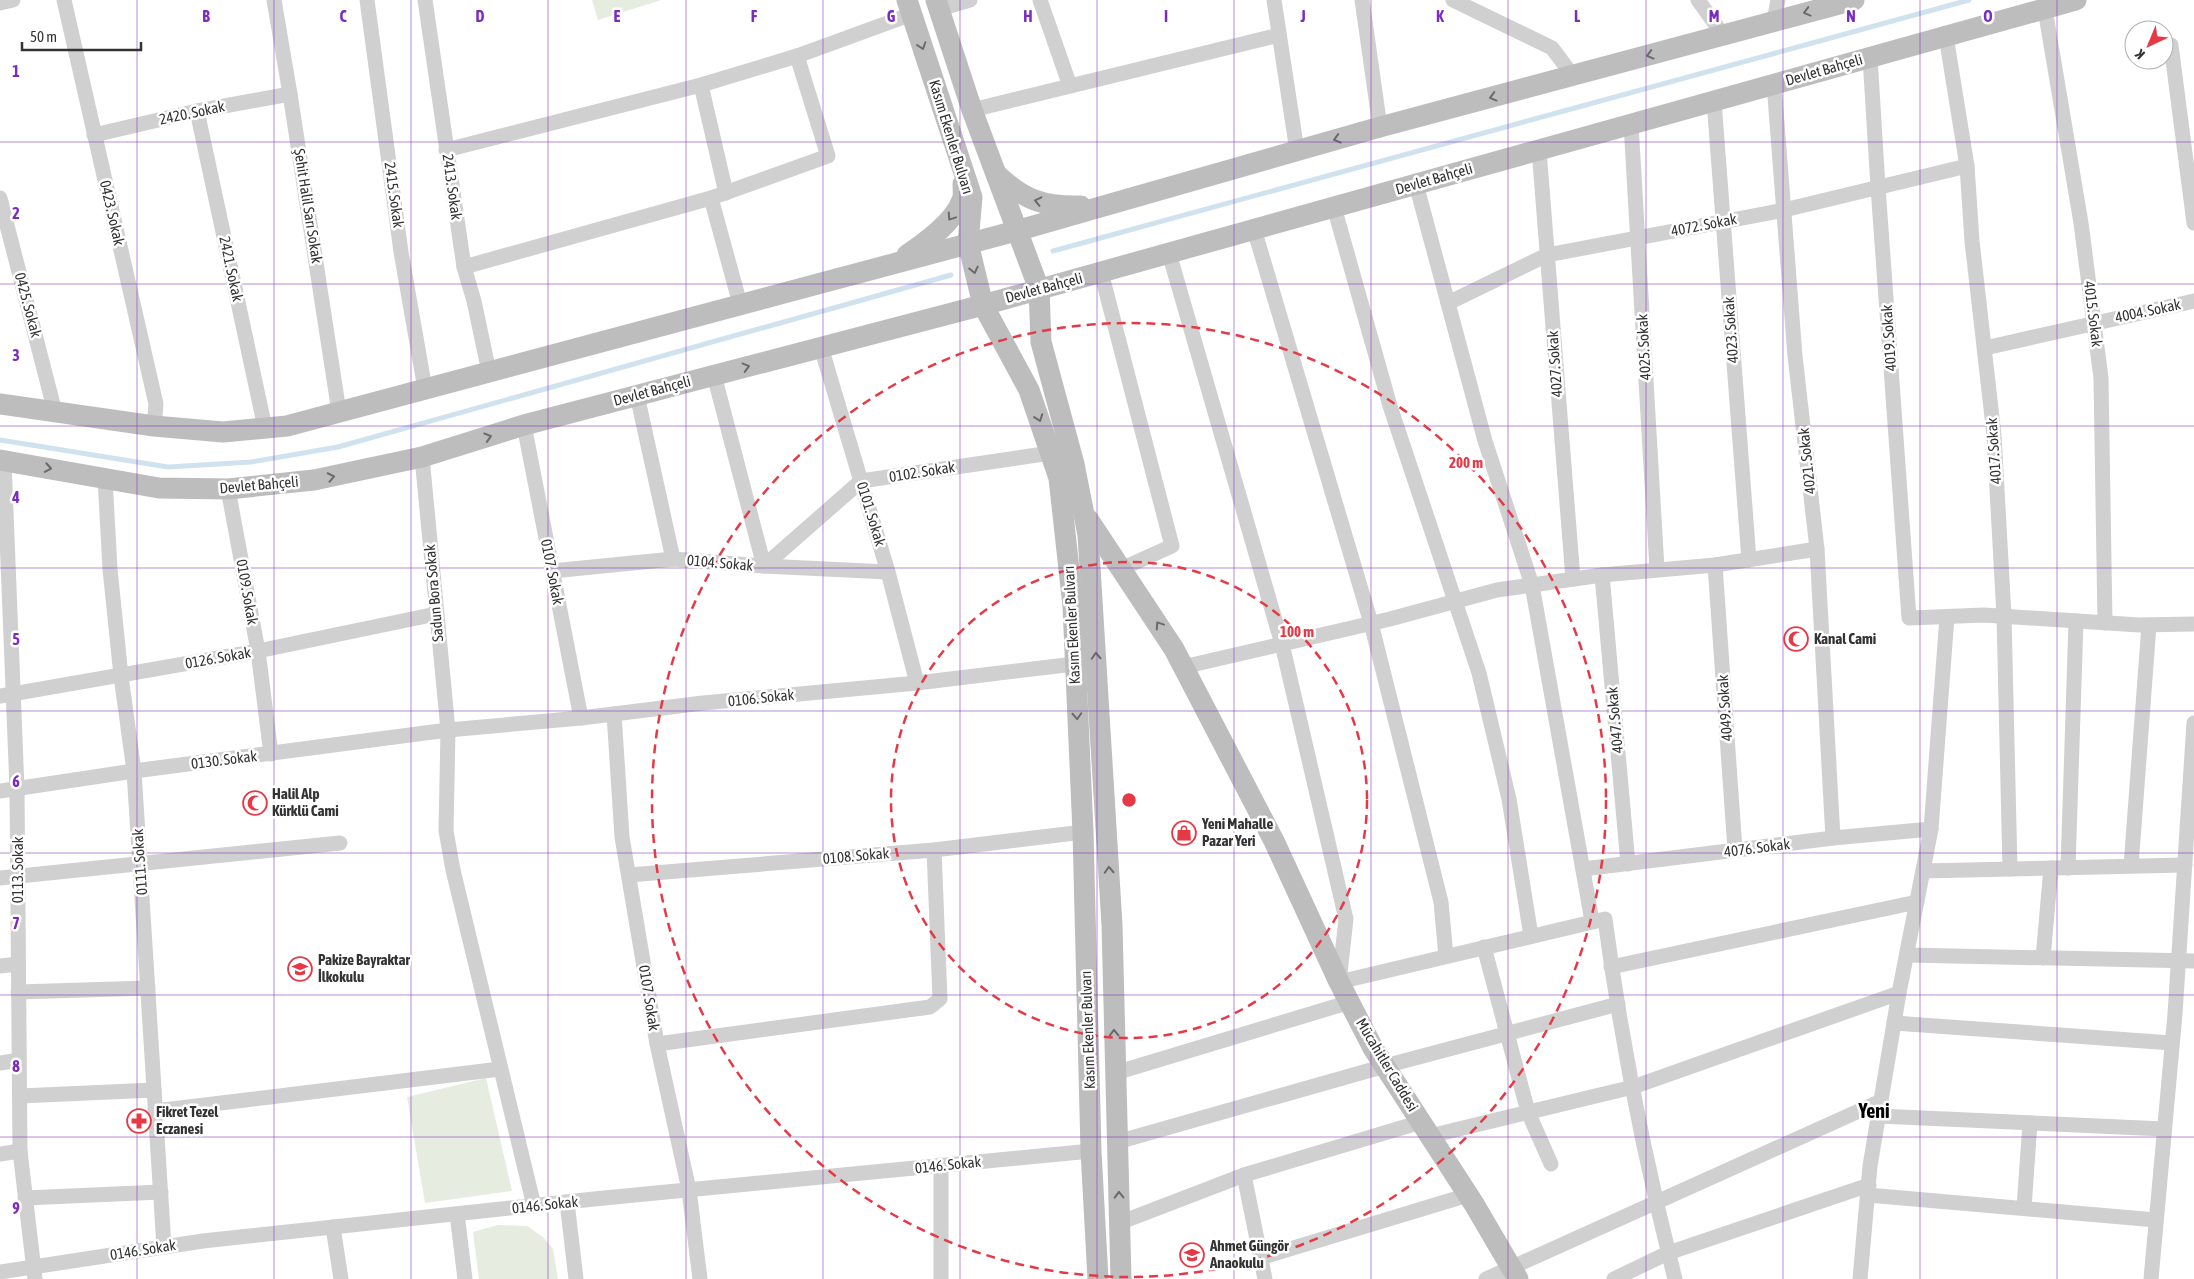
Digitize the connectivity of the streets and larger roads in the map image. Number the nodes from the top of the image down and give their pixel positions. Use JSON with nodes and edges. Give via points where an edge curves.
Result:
{"nodes":[{"id":1,"x":14,"y":0,"type":"edge"},
{"id":2,"x":64,"y":0,"type":"edge"},
{"id":3,"x":274,"y":0,"type":"edge"},
{"id":4,"x":367,"y":0,"type":"edge"},
{"id":5,"x":425,"y":0,"type":"edge"},
{"id":6,"x":970,"y":0,"type":"edge"},
{"id":7,"x":1040,"y":0,"type":"edge"},
{"id":8,"x":1274,"y":0,"type":"edge"},
{"id":9,"x":1362,"y":0,"type":"edge"},
{"id":10,"x":1453,"y":0,"type":"edge"},
{"id":11,"x":1698,"y":0,"type":"edge"},
{"id":12,"x":1778,"y":0,"type":"edge"},
{"id":13,"x":1854,"y":0,"type":"edge"},
{"id":14,"x":2076,"y":0,"type":"edge"},
{"id":15,"x":0,"y":4,"type":"edge"},
{"id":16,"x":938,"y":4,"type":"edge"},
{"id":17,"x":909,"y":7,"type":"edge"},
{"id":18,"x":2045,"y":9,"type":"junction"},
{"id":19,"x":1774,"y":21,"type":"junction"},
{"id":20,"x":1279,"y":35,"type":"junction"},
{"id":21,"x":1723,"y":35,"type":"junction"},
{"id":22,"x":1946,"y":36,"type":"junction"},
{"id":23,"x":797,"y":56,"type":"junction"},
{"id":24,"x":1870,"y":57,"type":"junction"},
{"id":25,"x":2174,"y":68,"type":"edge"},
{"id":26,"x":1573,"y":76,"type":"junction"},
{"id":27,"x":1774,"y":84,"type":"junction"},
{"id":28,"x":701,"y":85,"type":"junction"},
{"id":29,"x":1070,"y":86,"type":"junction"},
{"id":30,"x":290,"y":94,"type":"junction"},
{"id":31,"x":1714,"y":101,"type":"junction"},
{"id":32,"x":972,"y":110,"type":"junction"},
{"id":33,"x":197,"y":111,"type":"junction"},
{"id":34,"x":1631,"y":124,"type":"junction"},
{"id":35,"x":1380,"y":127,"type":"junction"},
{"id":36,"x":94,"y":135,"type":"junction"},
{"id":37,"x":446,"y":150,"type":"junction"},
{"id":38,"x":1539,"y":150,"type":"junction"},
{"id":39,"x":1298,"y":151,"type":"junction"},
{"id":40,"x":1967,"y":166,"type":"junction"},
{"id":41,"x":963,"y":172,"type":"junction"},
{"id":42,"x":995,"y":173,"type":"junction"},
{"id":43,"x":1416,"y":184,"type":"junction"},
{"id":44,"x":1878,"y":188,"type":"junction"},
{"id":45,"x":726,"y":193,"type":"junction"},
{"id":46,"x":0,"y":198,"type":"edge"},
{"id":47,"x":711,"y":198,"type":"junction"},
{"id":48,"x":1104,"y":205,"type":"junction"},
{"id":49,"x":1334,"y":207,"type":"junction"},
{"id":50,"x":1784,"y":210,"type":"junction"},
{"id":51,"x":1723,"y":222,"type":"junction"},
{"id":52,"x":2194,"y":223,"type":"edge"},
{"id":53,"x":1254,"y":229,"type":"junction"},
{"id":54,"x":1016,"y":231,"type":"junction"},
{"id":55,"x":1637,"y":237,"type":"junction"},
{"id":56,"x":968,"y":243,"type":"junction"},
{"id":57,"x":1169,"y":253,"type":"junction"},
{"id":58,"x":1547,"y":256,"type":"junction"},
{"id":59,"x":896,"y":262,"type":"junction"},
{"id":60,"x":464,"y":267,"type":"junction"},
{"id":61,"x":1101,"y":272,"type":"junction"},
{"id":62,"x":1039,"y":289,"type":"junction"},
{"id":63,"x":2194,"y":301,"type":"edge"},
{"id":64,"x":1448,"y":303,"type":"junction"},
{"id":65,"x":740,"y":304,"type":"junction"},
{"id":66,"x":983,"y":305,"type":"junction"},
{"id":67,"x":2094,"y":323,"type":"junction"},
{"id":68,"x":821,"y":347,"type":"junction"},
{"id":69,"x":1984,"y":348,"type":"junction"},
{"id":70,"x":489,"y":372,"type":"junction"},
{"id":71,"x":714,"y":375,"type":"junction"},
{"id":72,"x":425,"y":389,"type":"junction"},
{"id":73,"x":637,"y":395,"type":"junction"},
{"id":74,"x":0,"y":404,"type":"edge"},
{"id":75,"x":56,"y":412,"type":"junction"},
{"id":76,"x":339,"y":412,"type":"junction"},
{"id":77,"x":524,"y":425,"type":"junction"},
{"id":78,"x":154,"y":426,"type":"junction"},
{"id":79,"x":265,"y":428,"type":"junction"},
{"id":80,"x":1051,"y":453,"type":"junction"},
{"id":81,"x":422,"y":457,"type":"junction"},
{"id":82,"x":2,"y":460,"type":"edge"},
{"id":83,"x":106,"y":478,"type":"junction"},
{"id":84,"x":861,"y":481,"type":"junction"},
{"id":85,"x":228,"y":489,"type":"junction"},
{"id":86,"x":1084,"y":513,"type":"junction"},
{"id":87,"x":1817,"y":549,"type":"junction"},
{"id":88,"x":673,"y":559,"type":"junction"},
{"id":89,"x":1749,"y":560,"type":"junction"},
{"id":90,"x":1715,"y":565,"type":"junction"},
{"id":91,"x":764,"y":566,"type":"junction"},
{"id":92,"x":1121,"y":568,"type":"junction"},
{"id":93,"x":1658,"y":569,"type":"junction"},
{"id":94,"x":552,"y":571,"type":"junction"},
{"id":95,"x":888,"y":572,"type":"junction"},
{"id":96,"x":1602,"y":575,"type":"junction"},
{"id":97,"x":1574,"y":579,"type":"junction"},
{"id":98,"x":1532,"y":585,"type":"junction"},
{"id":99,"x":1456,"y":601,"type":"junction"},
{"id":100,"x":436,"y":614,"type":"junction"},
{"id":101,"x":2004,"y":616,"type":"junction"},
{"id":102,"x":1947,"y":617,"type":"junction"},
{"id":103,"x":2076,"y":621,"type":"junction"},
{"id":104,"x":1371,"y":623,"type":"junction"},
{"id":105,"x":2105,"y":623,"type":"junction"},
{"id":106,"x":2149,"y":624,"type":"junction"},
{"id":107,"x":2194,"y":624,"type":"edge"},
{"id":108,"x":1282,"y":644,"type":"junction"},
{"id":109,"x":258,"y":651,"type":"junction"},
{"id":110,"x":1074,"y":664,"type":"junction"},
{"id":111,"x":1183,"y":667,"type":"junction"},
{"id":112,"x":120,"y":676,"type":"junction"},
{"id":113,"x":917,"y":683,"type":"junction"},
{"id":114,"x":7,"y":695,"type":"edge"},
{"id":115,"x":614,"y":714,"type":"junction"},
{"id":116,"x":581,"y":718,"type":"junction"},
{"id":117,"x":2194,"y":723,"type":"edge"},
{"id":118,"x":448,"y":730,"type":"junction"},
{"id":119,"x":271,"y":754,"type":"junction"},
{"id":120,"x":134,"y":771,"type":"junction"},
{"id":121,"x":18,"y":789,"type":"junction"},
{"id":122,"x":0,"y":792,"type":"edge"},
{"id":123,"x":1931,"y":829,"type":"junction"},
{"id":124,"x":1083,"y":832,"type":"junction"},
{"id":125,"x":1833,"y":838,"type":"junction"},
{"id":126,"x":340,"y":843,"type":"dead end"},
{"id":127,"x":934,"y":850,"type":"junction"},
{"id":128,"x":1735,"y":850,"type":"junction"},
{"id":129,"x":2190,"y":850,"type":"edge"},
{"id":130,"x":140,"y":862,"type":"junction"},
{"id":131,"x":1628,"y":864,"type":"junction"},
{"id":132,"x":2185,"y":865,"type":"junction"},
{"id":133,"x":2131,"y":866,"type":"junction"},
{"id":134,"x":2051,"y":868,"type":"junction"},
{"id":135,"x":2068,"y":868,"type":"junction"},
{"id":136,"x":2010,"y":869,"type":"junction"},
{"id":137,"x":1583,"y":870,"type":"junction"},
{"id":138,"x":1923,"y":871,"type":"junction"},
{"id":139,"x":629,"y":875,"type":"junction"},
{"id":140,"x":18,"y":876,"type":"junction"},
{"id":141,"x":0,"y":878,"type":"edge"},
{"id":142,"x":1917,"y":902,"type":"junction"},
{"id":143,"x":1592,"y":921,"type":"junction"},
{"id":144,"x":1531,"y":936,"type":"junction"},
{"id":145,"x":1484,"y":947,"type":"junction"},
{"id":146,"x":1907,"y":955,"type":"junction"},
{"id":147,"x":1446,"y":956,"type":"junction"},
{"id":148,"x":2044,"y":958,"type":"junction"},
{"id":149,"x":2178,"y":961,"type":"junction"},
{"id":150,"x":2194,"y":961,"type":"edge"},
{"id":151,"x":18,"y":964,"type":"junction"},
{"id":152,"x":0,"y":966,"type":"edge"},
{"id":153,"x":1611,"y":967,"type":"junction"},
{"id":154,"x":1339,"y":982,"type":"junction"},
{"id":155,"x":148,"y":988,"type":"junction"},
{"id":156,"x":18,"y":992,"type":"junction"},
{"id":157,"x":1899,"y":993,"type":"junction"},
{"id":158,"x":1350,"y":1002,"type":"junction"},
{"id":159,"x":1618,"y":1004,"type":"junction"},
{"id":160,"x":1894,"y":1023,"type":"junction"},
{"id":161,"x":1508,"y":1033,"type":"junction"},
{"id":162,"x":2172,"y":1043,"type":"junction"},
{"id":163,"x":657,"y":1044,"type":"junction"},
{"id":164,"x":19,"y":1060,"type":"junction"},
{"id":165,"x":0,"y":1063,"type":"edge"},
{"id":166,"x":1385,"y":1066,"type":"junction"},
{"id":167,"x":500,"y":1069,"type":"junction"},
{"id":168,"x":1115,"y":1073,"type":"junction"},
{"id":169,"x":1633,"y":1087,"type":"junction"},
{"id":170,"x":154,"y":1090,"type":"junction"},
{"id":171,"x":20,"y":1096,"type":"junction"},
{"id":172,"x":1881,"y":1100,"type":"junction"},
{"id":173,"x":156,"y":1111,"type":"junction"},
{"id":174,"x":1528,"y":1112,"type":"junction"},
{"id":175,"x":1879,"y":1116,"type":"junction"},
{"id":176,"x":2030,"y":1123,"type":"junction"},
{"id":177,"x":1426,"y":1129,"type":"junction"},
{"id":178,"x":2164,"y":1129,"type":"junction"},
{"id":179,"x":1117,"y":1142,"type":"junction"},
{"id":180,"x":20,"y":1151,"type":"junction"},
{"id":181,"x":1091,"y":1151,"type":"junction"},
{"id":182,"x":0,"y":1154,"type":"edge"},
{"id":183,"x":1551,"y":1164,"type":"dead end"},
{"id":184,"x":941,"y":1165,"type":"junction"},
{"id":185,"x":1244,"y":1175,"type":"junction"},
{"id":186,"x":690,"y":1190,"type":"junction"},
{"id":187,"x":1868,"y":1190,"type":"junction"},
{"id":188,"x":160,"y":1192,"type":"junction"},
{"id":189,"x":1468,"y":1195,"type":"junction"},
{"id":190,"x":25,"y":1198,"type":"junction"},
{"id":191,"x":1657,"y":1200,"type":"junction"},
{"id":192,"x":567,"y":1202,"type":"junction"},
{"id":193,"x":534,"y":1206,"type":"junction"},
{"id":194,"x":2024,"y":1208,"type":"junction"},
{"id":195,"x":458,"y":1214,"type":"junction"},
{"id":196,"x":2156,"y":1220,"type":"junction"},
{"id":197,"x":1119,"y":1223,"type":"junction"},
{"id":198,"x":333,"y":1228,"type":"junction"},
{"id":199,"x":164,"y":1247,"type":"junction"},
{"id":200,"x":1668,"y":1253,"type":"junction"},
{"id":201,"x":1260,"y":1258,"type":"junction"},
{"id":202,"x":0,"y":1272,"type":"edge"},
{"id":203,"x":34,"y":1273,"type":"edge"},
{"id":204,"x":1514,"y":1273,"type":"edge"},
{"id":205,"x":341,"y":1279,"type":"edge"},
{"id":206,"x":464,"y":1279,"type":"edge"},
{"id":207,"x":576,"y":1279,"type":"edge"},
{"id":208,"x":700,"y":1279,"type":"edge"},
{"id":209,"x":941,"y":1279,"type":"edge"},
{"id":210,"x":1098,"y":1279,"type":"edge"},
{"id":211,"x":1121,"y":1279,"type":"edge"},
{"id":212,"x":1265,"y":1279,"type":"edge"},
{"id":213,"x":1486,"y":1279,"type":"edge"},
{"id":214,"x":1614,"y":1279,"type":"edge"},
{"id":215,"x":1674,"y":1279,"type":"edge"},
{"id":216,"x":1860,"y":1279,"type":"edge"},
{"id":217,"x":2150,"y":1279,"type":"edge"}],
"edges":[{"from":1,"to":15,"type":"street"},
{"from":2,"to":36,"type":"street","name":"0423. Sokak"},
{"from":3,"to":30,"type":"street","name":"Şehit Halil Sarı Sokak"},
{"from":4,"to":72,"type":"street","name":"2415. Sokak","via":[[401,252]]},
{"from":5,"to":37,"type":"street","name":"2413. Sokak"},
{"from":6,"to":16,"type":"street"},
{"from":7,"to":29,"type":"street"},
{"from":8,"to":20,"type":"street"},
{"from":9,"to":35,"type":"street"},
{"from":10,"to":26,"type":"street","via":[[1552,48]]},
{"from":11,"to":21,"type":"street"},
{"from":12,"to":19,"type":"street"},
{"from":13,"to":19,"type":"street","one_way":true},
{"from":14,"to":18,"type":"street","name":"Devlet Bahçeli"},
{"from":16,"to":32,"type":"street","name":"Kasım Ekenler Bulvarı"},
{"from":17,"to":23,"type":"street"},
{"from":17,"to":41,"type":"street","name":"Kasım Ekenler Bulvarı","one_way":true},
{"from":18,"to":22,"type":"street","name":"Devlet Bahçeli"},
{"from":18,"to":67,"type":"street","name":"4015. Sokak","via":[[2082,223]]},
{"from":19,"to":21,"type":"street"},
{"from":20,"to":29,"type":"street"},
{"from":20,"to":39,"type":"street"},
{"from":21,"to":26,"type":"street","one_way":true},
{"from":22,"to":24,"type":"street","name":"Devlet Bahçeli"},
{"from":22,"to":40,"type":"street","name":"4017. Sokak"},
{"from":23,"to":28,"type":"street"},
{"from":23,"to":45,"type":"street","via":[[828,156]]},
{"from":24,"to":27,"type":"street","name":"Devlet Bahçeli"},
{"from":24,"to":44,"type":"street","name":"4019. Sokak"},
{"from":25,"to":52,"type":"street"},
{"from":26,"to":35,"type":"street","one_way":true},
{"from":27,"to":31,"type":"street","name":"Devlet Bahçeli"},
{"from":27,"to":50,"type":"street","name":"4021. Sokak"},
{"from":28,"to":37,"type":"street"},
{"from":28,"to":45,"type":"street"},
{"from":29,"to":32,"type":"street"},
{"from":30,"to":33,"type":"street","name":"2420. Sokak"},
{"from":30,"to":76,"type":"street","name":"Şehit Halil Sarı Sokak"},
{"from":31,"to":34,"type":"street","name":"Devlet Bahçeli"},
{"from":31,"to":51,"type":"street","name":"4023. Sokak"},
{"from":32,"to":42,"type":"street","name":"Kasım Ekenler Bulvarı"},
{"from":33,"to":36,"type":"street","name":"2420. Sokak"},
{"from":33,"to":79,"type":"street","name":"2421. Sokak"},
{"from":34,"to":38,"type":"street","name":"Devlet Bahçeli"},
{"from":34,"to":55,"type":"street","name":"4025. Sokak"},
{"from":35,"to":39,"type":"street","one_way":true},
{"from":36,"to":78,"type":"street","name":"0423. Sokak","via":[[156,404]]},
{"from":37,"to":60,"type":"street","name":"2413. Sokak"},
{"from":38,"to":43,"type":"street","name":"Devlet Bahçeli"},
{"from":38,"to":58,"type":"street","name":"4027. Sokak"},
{"from":39,"to":48,"type":"street"},
{"from":40,"to":44,"type":"street","name":"4072. Sokak"},
{"from":40,"to":69,"type":"street","name":"4017. Sokak"},
{"from":41,"to":56,"type":"street","name":"Kasım Ekenler Bulvarı","via":[[972,197]]},
{"from":41,"to":59,"type":"street","one_way":true,"via":[[963,199],[945,225]]},
{"from":48,"to":42,"type":"street","one_way":true,"via":[[1062,207],[1031,200],[1014,191]]},
{"from":42,"to":54,"type":"street","name":"Kasım Ekenler Bulvarı"},
{"from":43,"to":49,"type":"street","name":"Devlet Bahçeli"},
{"from":43,"to":64,"type":"street"},
{"from":44,"to":50,"type":"street","name":"4072. Sokak"},
{"from":44,"to":102,"type":"street","name":"4019. Sokak","via":[[1909,618]]},
{"from":45,"to":47,"type":"street"},
{"from":46,"to":75,"type":"street","name":"0425. Sokak"},
{"from":47,"to":60,"type":"street"},
{"from":47,"to":65,"type":"street"},
{"from":48,"to":54,"type":"street"},
{"from":49,"to":53,"type":"street","name":"Devlet Bahçeli"},
{"from":49,"to":99,"type":"street","via":[[1390,406]]},
{"from":50,"to":51,"type":"street","name":"4072. Sokak"},
{"from":50,"to":87,"type":"street","name":"4021. Sokak","via":[[1795,356]]},
{"from":51,"to":55,"type":"street","name":"4072. Sokak"},
{"from":51,"to":89,"type":"street","name":"4023. Sokak"},
{"from":53,"to":57,"type":"street","name":"Devlet Bahçeli"},
{"from":53,"to":104,"type":"street"},
{"from":54,"to":56,"type":"street"},
{"from":54,"to":62,"type":"street","name":"Kasım Ekenler Bulvarı"},
{"from":55,"to":58,"type":"street","name":"4072. Sokak"},
{"from":55,"to":93,"type":"street","name":"4025. Sokak"},
{"from":56,"to":59,"type":"street"},
{"from":56,"to":66,"type":"street","name":"Kasım Ekenler Bulvarı","one_way":true},
{"from":57,"to":61,"type":"street","name":"Devlet Bahçeli"},
{"from":57,"to":108,"type":"street"},
{"from":58,"to":64,"type":"street","name":"4072. Sokak"},
{"from":58,"to":97,"type":"street","name":"4027. Sokak"},
{"from":59,"to":65,"type":"street"},
{"from":60,"to":70,"type":"street","name":"2413. Sokak"},
{"from":61,"to":62,"type":"street","name":"Devlet Bahçeli"},
{"from":61,"to":92,"type":"street","via":[[1172,546]]},
{"from":62,"to":66,"type":"street","name":"Devlet Bahçeli"},
{"from":62,"to":86,"type":"street","name":"Kasım Ekenler Bulvarı","via":[[1041,342]]},
{"from":63,"to":67,"type":"street","name":"4004. Sokak"},
{"from":64,"to":98,"type":"street","via":[[1485,441]]},
{"from":65,"to":70,"type":"street"},
{"from":66,"to":68,"type":"street","name":"Devlet Bahçeli"},
{"from":66,"to":80,"type":"street","name":"Kasım Ekenler Bulvarı","one_way":true,"via":[[1029,390]]},
{"from":67,"to":69,"type":"street","name":"4004. Sokak"},
{"from":67,"to":105,"type":"street","name":"4015. Sokak","via":[[2101,378]]},
{"from":71,"to":68,"type":"street","name":"Devlet Bahçeli","one_way":true},
{"from":68,"to":84,"type":"street","name":"0101. Sokak"},
{"from":69,"to":101,"type":"street","name":"4017. Sokak","via":[[1994,435]]},
{"from":70,"to":72,"type":"street"},
{"from":71,"to":73,"type":"street","name":"Devlet Bahçeli"},
{"from":71,"to":91,"type":"street"},
{"from":72,"to":76,"type":"street"},
{"from":73,"to":77,"type":"street","name":"Devlet Bahçeli"},
{"from":73,"to":88,"type":"street"},
{"from":74,"to":75,"type":"street"},
{"from":75,"to":78,"type":"street"},
{"from":76,"to":79,"type":"street","via":[[287,426]]},
{"from":81,"to":77,"type":"street","name":"Devlet Bahçeli","one_way":true},
{"from":77,"to":94,"type":"street","name":"0107. Sokak"},
{"from":78,"to":79,"type":"street","via":[[223,432]]},
{"from":80,"to":84,"type":"street","name":"0102. Sokak"},
{"from":80,"to":110,"type":"street","name":"Kasım Ekenler Bulvarı","via":[[1059,478],[1073,606]]},
{"from":85,"to":81,"type":"street","name":"Devlet Bahçeli","one_way":true,"via":[[314,480]]},
{"from":81,"to":100,"type":"street","name":"Sadun Bora Sokak"},
{"from":82,"to":83,"type":"street","name":"Devlet Bahçeli","one_way":true},
{"from":82,"to":114,"type":"street","name":"0113. Sokak"},
{"from":83,"to":85,"type":"street","name":"Devlet Bahçeli","via":[[159,488]]},
{"from":83,"to":112,"type":"street","name":"0111. Sokak"},
{"from":84,"to":91,"type":"street"},
{"from":84,"to":95,"type":"street","name":"0101. Sokak"},
{"from":85,"to":109,"type":"street","name":"0109. Sokak"},
{"from":86,"to":92,"type":"street","name":"Mücahitler Caddesi"},
{"from":168,"to":86,"type":"street","name":"Kasım Ekenler Bulvarı","one_way":true,"via":[[1112,925]]},
{"from":87,"to":89,"type":"street"},
{"from":87,"to":125,"type":"street","name":"4021. Sokak"},
{"from":88,"to":91,"type":"street","name":"0104. Sokak"},
{"from":88,"to":94,"type":"street","name":"0104. Sokak"},
{"from":89,"to":90,"type":"street"},
{"from":90,"to":93,"type":"street"},
{"from":90,"to":128,"type":"street","name":"4049. Sokak"},
{"from":91,"to":95,"type":"street","name":"0104. Sokak"},
{"from":111,"to":92,"type":"street","name":"Mücahitler Caddesi","one_way":true},
{"from":93,"to":96,"type":"street"},
{"from":94,"to":116,"type":"street","name":"0107. Sokak"},
{"from":95,"to":113,"type":"street","name":"0101. Sokak"},
{"from":96,"to":97,"type":"street"},
{"from":96,"to":131,"type":"street","name":"4047. Sokak"},
{"from":97,"to":98,"type":"street"},
{"from":98,"to":99,"type":"street"},
{"from":98,"to":137,"type":"street"},
{"from":99,"to":104,"type":"street"},
{"from":99,"to":144,"type":"street","via":[[1479,673],[1509,799]]},
{"from":100,"to":109,"type":"street","name":"0126. Sokak"},
{"from":100,"to":118,"type":"street","name":"Sadun Bora Sokak"},
{"from":101,"to":102,"type":"street"},
{"from":101,"to":103,"type":"street"},
{"from":101,"to":136,"type":"street","name":"4017. Sokak"},
{"from":102,"to":123,"type":"street"},
{"from":103,"to":105,"type":"street"},
{"from":103,"to":135,"type":"street"},
{"from":104,"to":108,"type":"street"},
{"from":104,"to":147,"type":"street","via":[[1441,902]]},
{"from":105,"to":106,"type":"street"},
{"from":106,"to":107,"type":"street"},
{"from":106,"to":133,"type":"street"},
{"from":108,"to":111,"type":"street"},
{"from":108,"to":154,"type":"street","via":[[1346,919]]},
{"from":109,"to":112,"type":"street","name":"0126. Sokak"},
{"from":109,"to":119,"type":"street","name":"0109. Sokak"},
{"from":110,"to":113,"type":"street","name":"0106. Sokak"},
{"from":110,"to":124,"type":"street","name":"Kasım Ekenler Bulvarı","one_way":true},
{"from":111,"to":154,"type":"street","name":"Mücahitler Caddesi","via":[[1274,841]]},
{"from":112,"to":114,"type":"street","name":"0126. Sokak"},
{"from":112,"to":120,"type":"street","name":"0111. Sokak"},
{"from":113,"to":115,"type":"street","name":"0106. Sokak"},
{"from":114,"to":121,"type":"street","name":"0113. Sokak"},
{"from":115,"to":116,"type":"street","name":"0106. Sokak"},
{"from":115,"to":139,"type":"street","name":"0107. Sokak","via":[[622,837]]},
{"from":116,"to":118,"type":"street","name":"0106. Sokak"},
{"from":117,"to":129,"type":"street"},
{"from":118,"to":119,"type":"street","name":"0130. Sokak"},
{"from":118,"to":167,"type":"street","name":"Sadun Bora Sokak","via":[[446,831]]},
{"from":119,"to":120,"type":"street","name":"0130. Sokak"},
{"from":120,"to":121,"type":"street","name":"0130. Sokak"},
{"from":120,"to":130,"type":"street","name":"0111. Sokak"},
{"from":121,"to":122,"type":"street","name":"0130. Sokak"},
{"from":121,"to":140,"type":"street","name":"0113. Sokak"},
{"from":123,"to":125,"type":"street","name":"4076. Sokak"},
{"from":123,"to":138,"type":"street"},
{"from":124,"to":127,"type":"street","name":"0108. Sokak"},
{"from":124,"to":181,"type":"street","name":"Kasım Ekenler Bulvarı"},
{"from":125,"to":128,"type":"street","name":"4076. Sokak"},
{"from":126,"to":130,"type":"street"},
{"from":127,"to":139,"type":"street","name":"0108. Sokak"},
{"from":127,"to":163,"type":"street","via":[[940,998],[930,1007]]},
{"from":128,"to":131,"type":"street","name":"4076. Sokak"},
{"from":129,"to":132,"type":"street"},
{"from":130,"to":140,"type":"street"},
{"from":130,"to":155,"type":"street","name":"0111. Sokak"},
{"from":131,"to":137,"type":"street","name":"4076. Sokak"},
{"from":132,"to":133,"type":"street"},
{"from":132,"to":149,"type":"street"},
{"from":133,"to":135,"type":"street"},
{"from":134,"to":135,"type":"street"},
{"from":134,"to":136,"type":"street"},
{"from":134,"to":148,"type":"street"},
{"from":136,"to":138,"type":"street"},
{"from":137,"to":143,"type":"street"},
{"from":138,"to":142,"type":"street"},
{"from":139,"to":163,"type":"street","name":"0107. Sokak"},
{"from":140,"to":141,"type":"street"},
{"from":140,"to":151,"type":"street","name":"0113. Sokak"},
{"from":142,"to":146,"type":"street"},
{"from":142,"to":153,"type":"street"},
{"from":143,"to":144,"type":"street"},
{"from":143,"to":153,"type":"street","via":[[1605,919]]},
{"from":144,"to":145,"type":"street"},
{"from":145,"to":147,"type":"street"},
{"from":145,"to":161,"type":"street"},
{"from":146,"to":148,"type":"street"},
{"from":146,"to":157,"type":"street"},
{"from":147,"to":154,"type":"street"},
{"from":148,"to":149,"type":"street"},
{"from":149,"to":150,"type":"street"},
{"from":149,"to":162,"type":"street"},
{"from":151,"to":152,"type":"street"},
{"from":151,"to":156,"type":"street","name":"0113. Sokak"},
{"from":153,"to":159,"type":"street"},
{"from":154,"to":158,"type":"street","name":"Mücahitler Caddesi"},
{"from":155,"to":156,"type":"street"},
{"from":155,"to":170,"type":"street","name":"0111. Sokak"},
{"from":156,"to":164,"type":"street","name":"0113. Sokak"},
{"from":157,"to":160,"type":"street"},
{"from":157,"to":169,"type":"street"},
{"from":158,"to":166,"type":"street","name":"Mücahitler Caddesi"},
{"from":158,"to":168,"type":"street"},
{"from":159,"to":161,"type":"street"},
{"from":159,"to":169,"type":"street"},
{"from":160,"to":162,"type":"street"},
{"from":160,"to":172,"type":"street"},
{"from":161,"to":166,"type":"street"},
{"from":161,"to":174,"type":"street"},
{"from":162,"to":178,"type":"street"},
{"from":163,"to":186,"type":"street","name":"0107. Sokak"},
{"from":164,"to":165,"type":"street"},
{"from":164,"to":171,"type":"street","name":"0113. Sokak"},
{"from":166,"to":177,"type":"street","name":"Mücahitler Caddesi"},
{"from":166,"to":179,"type":"street"},
{"from":167,"to":173,"type":"street"},
{"from":167,"to":193,"type":"street","name":"Sadun Bora Sokak"},
{"from":168,"to":179,"type":"street","name":"Kasım Ekenler Bulvarı"},
{"from":169,"to":174,"type":"street"},
{"from":169,"to":191,"type":"street"},
{"from":170,"to":171,"type":"street"},
{"from":170,"to":173,"type":"street","name":"0111. Sokak"},
{"from":171,"to":180,"type":"street","name":"0113. Sokak"},
{"from":172,"to":175,"type":"street"},
{"from":172,"to":191,"type":"street"},
{"from":173,"to":188,"type":"street","name":"0111. Sokak"},
{"from":174,"to":177,"type":"street"},
{"from":174,"to":183,"type":"street"},
{"from":175,"to":176,"type":"street"},
{"from":175,"to":187,"type":"street"},
{"from":176,"to":178,"type":"street"},
{"from":176,"to":194,"type":"street"},
{"from":177,"to":185,"type":"street"},
{"from":177,"to":189,"type":"street","name":"Mücahitler Caddesi"},
{"from":178,"to":196,"type":"street"},
{"from":197,"to":179,"type":"street","name":"Kasım Ekenler Bulvarı","one_way":true},
{"from":180,"to":182,"type":"street"},
{"from":180,"to":190,"type":"street","name":"0113. Sokak"},
{"from":181,"to":184,"type":"street","name":"0146. Sokak"},
{"from":181,"to":210,"type":"street","name":"Kasım Ekenler Bulvarı"},
{"from":184,"to":186,"type":"street","name":"0146. Sokak"},
{"from":184,"to":209,"type":"street"},
{"from":185,"to":197,"type":"street"},
{"from":185,"to":201,"type":"street"},
{"from":186,"to":192,"type":"street","name":"0146. Sokak"},
{"from":186,"to":208,"type":"street","name":"0107. Sokak"},
{"from":187,"to":194,"type":"street"},
{"from":187,"to":200,"type":"street"},
{"from":187,"to":216,"type":"street"},
{"from":188,"to":190,"type":"street"},
{"from":188,"to":199,"type":"street","name":"0111. Sokak"},
{"from":189,"to":201,"type":"street"},
{"from":189,"to":204,"type":"street","name":"Mücahitler Caddesi"},
{"from":190,"to":203,"type":"street","name":"0113. Sokak"},
{"from":191,"to":200,"type":"street"},
{"from":191,"to":204,"type":"street"},
{"from":192,"to":193,"type":"street","name":"0146. Sokak"},
{"from":192,"to":207,"type":"street"},
{"from":193,"to":195,"type":"street","name":"0146. Sokak"},
{"from":194,"to":196,"type":"street"},
{"from":195,"to":198,"type":"street","name":"0146. Sokak"},
{"from":195,"to":206,"type":"street"},
{"from":196,"to":217,"type":"street"},
{"from":197,"to":211,"type":"street","name":"Kasım Ekenler Bulvarı"},
{"from":198,"to":199,"type":"street","name":"0146. Sokak"},
{"from":198,"to":205,"type":"street"},
{"from":199,"to":203,"type":"street","name":"0146. Sokak"},
{"from":200,"to":214,"type":"street"},
{"from":200,"to":215,"type":"street"},
{"from":201,"to":212,"type":"street"},
{"from":202,"to":203,"type":"street","name":"0146. Sokak"},
{"from":204,"to":213,"type":"street"}]}
